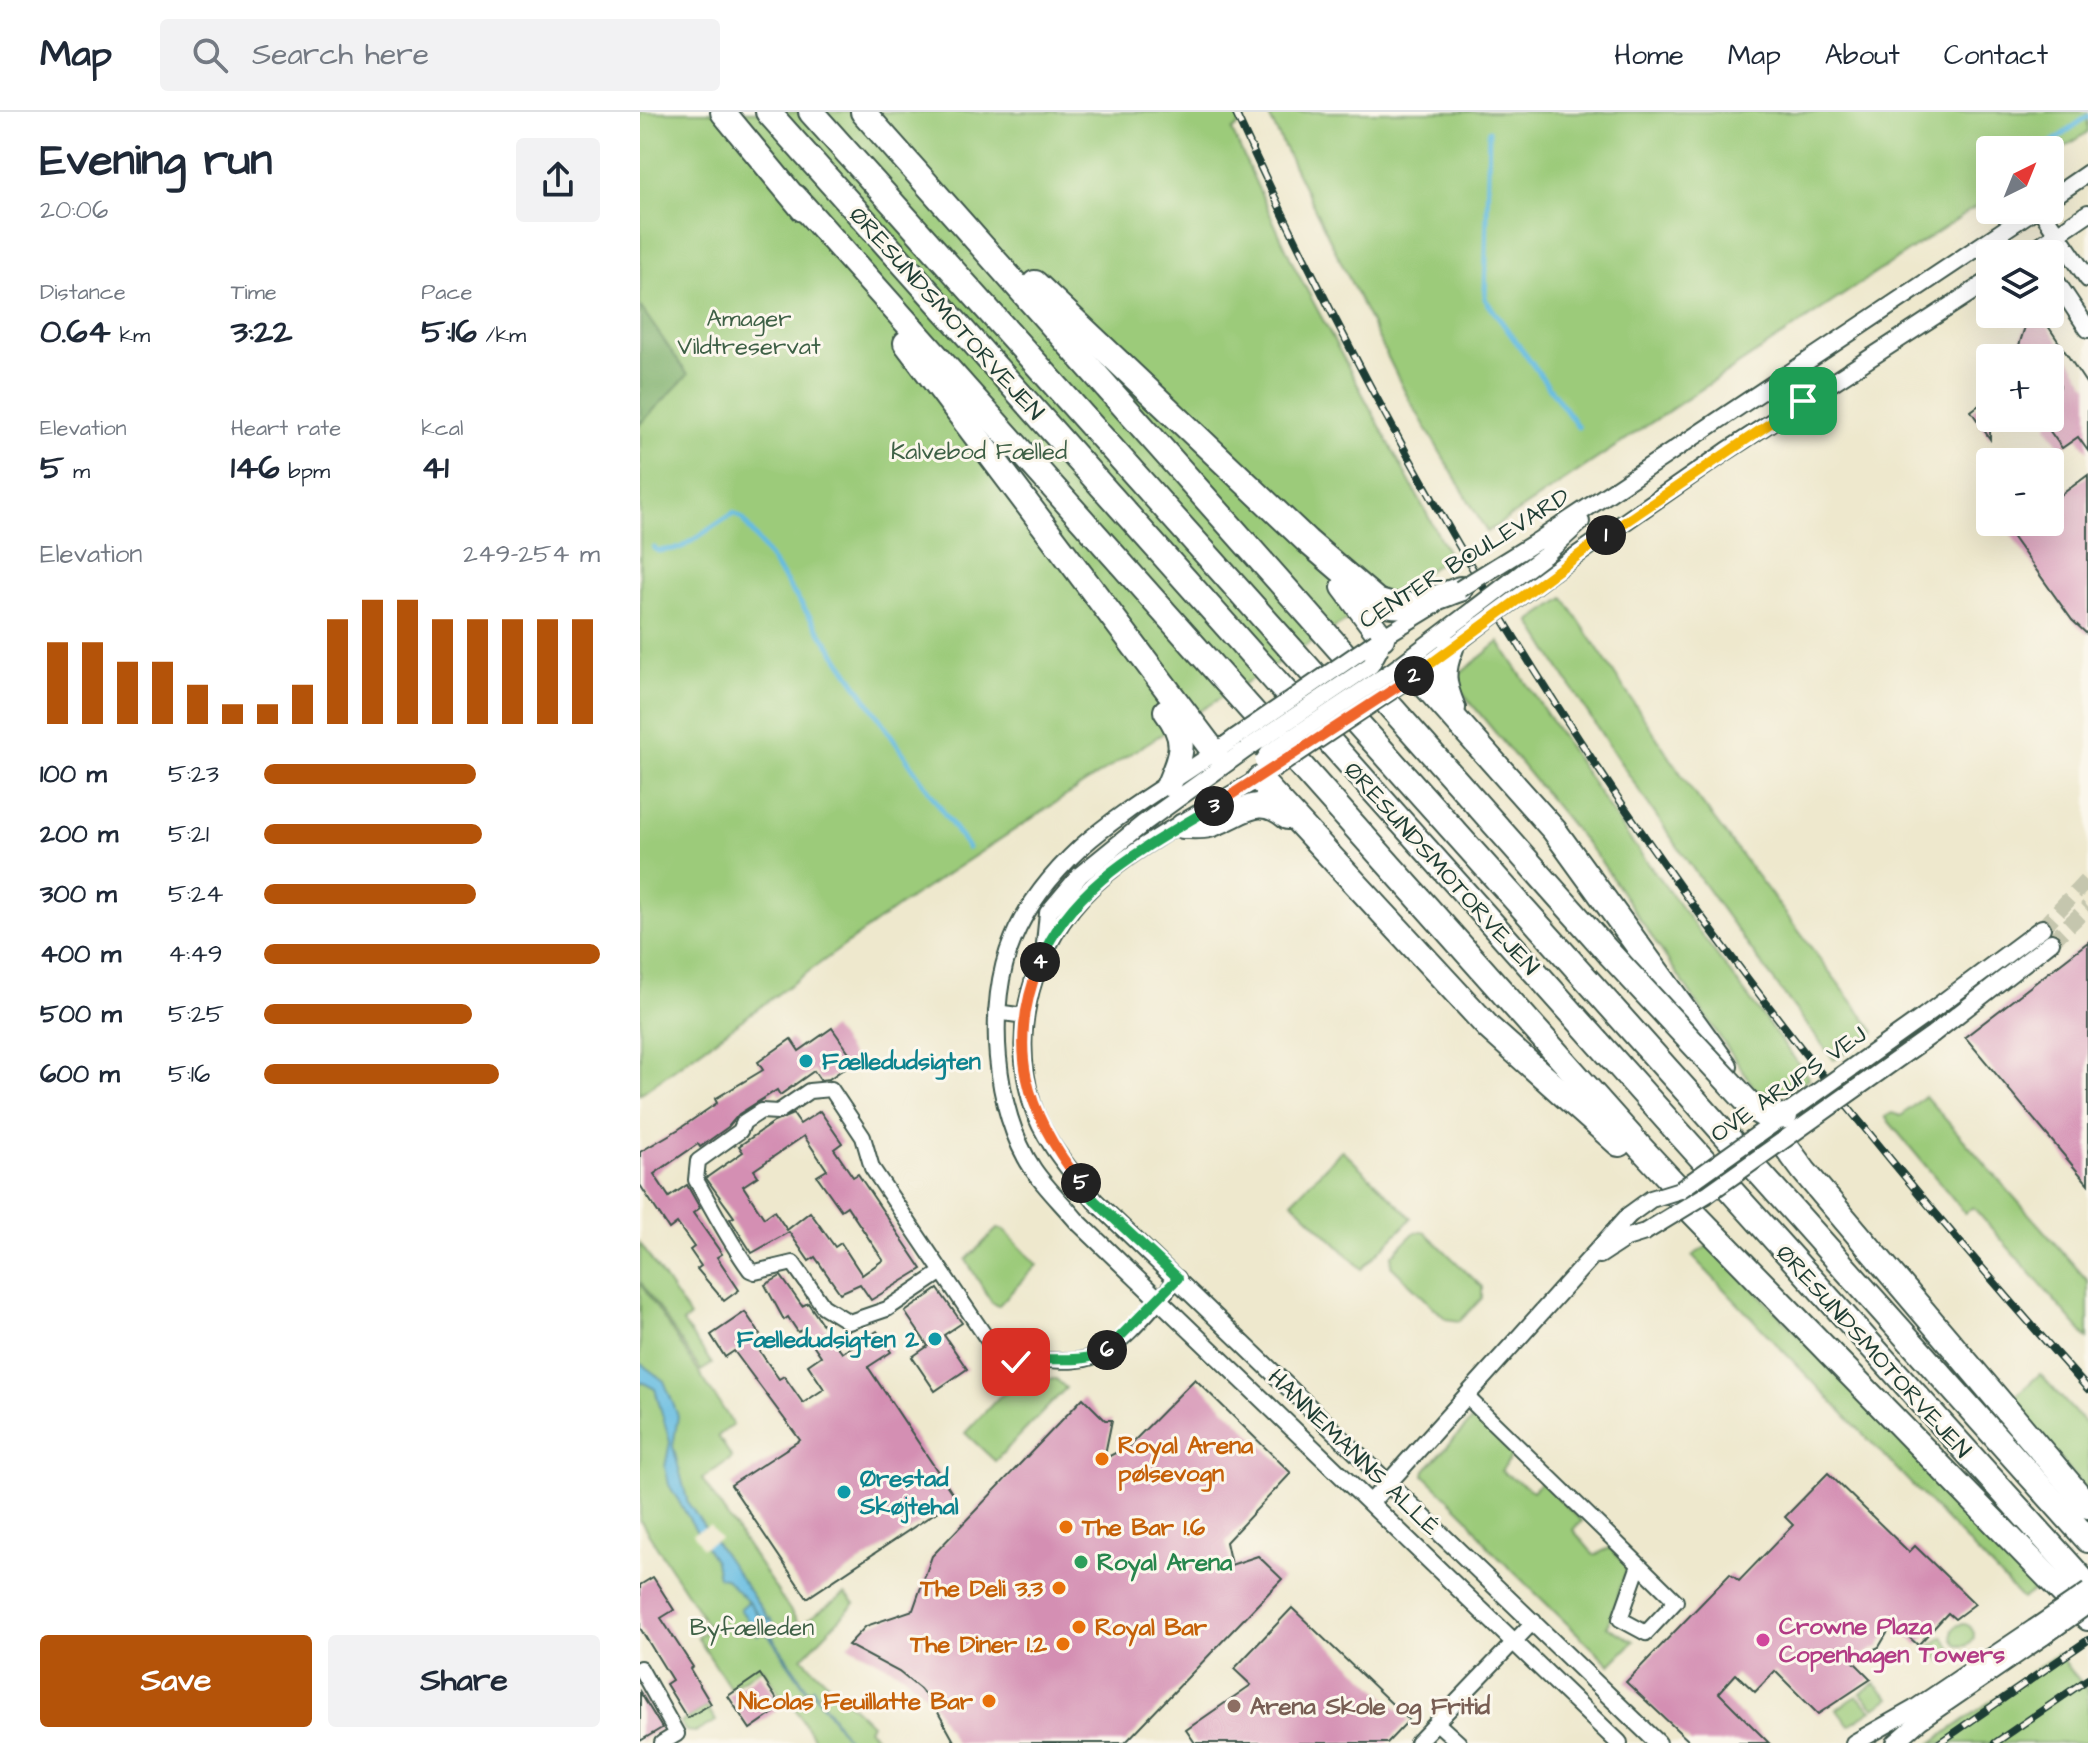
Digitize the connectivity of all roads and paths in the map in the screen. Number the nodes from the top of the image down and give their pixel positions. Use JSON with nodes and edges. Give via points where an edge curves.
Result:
{"nodes":[{"id":1,"x":723,"y":112,"type":"edge"},
{"id":2,"x":768,"y":112,"type":"edge"},
{"id":3,"x":811,"y":112,"type":"edge"},
{"id":4,"x":863,"y":112,"type":"edge"},
{"id":5,"x":884,"y":135,"type":"junction"},
{"id":6,"x":2088,"y":173,"type":"edge"},
{"id":7,"x":2064,"y":189,"type":"edge"},
{"id":8,"x":795,"y":197,"type":"junction"},
{"id":9,"x":2088,"y":213,"type":"edge"},
{"id":10,"x":2015,"y":224,"type":"joint"},
{"id":11,"x":2050,"y":224,"type":"edge"},
{"id":12,"x":2056,"y":233,"type":"junction"},
{"id":13,"x":2025,"y":240,"type":"edge"},
{"id":14,"x":2048,"y":240,"type":"edge"},
{"id":15,"x":2088,"y":279,"type":"edge"},
{"id":16,"x":1976,"y":289,"type":"edge"},
{"id":17,"x":2064,"y":293,"type":"edge"},
{"id":18,"x":2088,"y":329,"type":"edge"},
{"id":19,"x":1045,"y":530,"type":"junction"},
{"id":20,"x":1307,"y":541,"type":"junction"},
{"id":21,"x":1540,"y":549,"type":"junction"},
{"id":22,"x":1467,"y":599,"type":"junction"},
{"id":23,"x":1379,"y":642,"type":"junction"},
{"id":24,"x":1451,"y":648,"type":"junction"},
{"id":25,"x":1405,"y":672,"type":"junction"},
{"id":26,"x":1457,"y":718,"type":"junction"},
{"id":27,"x":1221,"y":759,"type":"junction"},
{"id":28,"x":1265,"y":770,"type":"junction"},
{"id":29,"x":1169,"y":784,"type":"junction"},
{"id":30,"x":1183,"y":826,"type":"junction"},
{"id":31,"x":1319,"y":845,"type":"junction"},
{"id":32,"x":1045,"y":950,"type":"junction"},
{"id":33,"x":996,"y":1012,"type":"junction"},
{"id":34,"x":1025,"y":1016,"type":"junction"},
{"id":35,"x":1785,"y":1116,"type":"junction"},
{"id":36,"x":1680,"y":1190,"type":"junction"},
{"id":37,"x":1709,"y":1193,"type":"junction"},
{"id":38,"x":942,"y":1272,"type":"junction"},
{"id":39,"x":1178,"y":1278,"type":"junction"},
{"id":40,"x":1568,"y":1282,"type":"junction"},
{"id":41,"x":1159,"y":1298,"type":"junction"},
{"id":42,"x":1467,"y":1397,"type":"junction"},
{"id":43,"x":1390,"y":1481,"type":"junction"},
{"id":44,"x":1372,"y":1501,"type":"junction"},
{"id":45,"x":2088,"y":1506,"type":"edge"},
{"id":46,"x":2088,"y":1540,"type":"edge"},
{"id":47,"x":1639,"y":1565,"type":"junction"},
{"id":48,"x":2088,"y":1588,"type":"edge"},
{"id":49,"x":2088,"y":1605,"type":"edge"},
{"id":50,"x":2088,"y":1618,"type":"edge"},
{"id":51,"x":1534,"y":1621,"type":"junction"},
{"id":52,"x":2038,"y":1632,"type":"junction"},
{"id":53,"x":1515,"y":1641,"type":"junction"},
{"id":54,"x":640,"y":1668,"type":"edge"},
{"id":55,"x":1437,"y":1723,"type":"junction"},
{"id":56,"x":662,"y":1743,"type":"edge"},
{"id":57,"x":1417,"y":1743,"type":"edge"},
{"id":58,"x":1459,"y":1743,"type":"edge"},
{"id":59,"x":1619,"y":1743,"type":"edge"},
{"id":60,"x":1658,"y":1743,"type":"edge"},
{"id":61,"x":1854,"y":1743,"type":"edge"},
{"id":62,"x":1895,"y":1743,"type":"edge"}],
"edges":[{"from":1,"to":8,"type":"highway"},
{"from":2,"to":48,"type":"highway","name":"ØRESUNDSMOTORVEJEN"},
{"from":3,"to":46,"type":"highway","name":"ØRESUNDSMOTORVEJEN"},
{"from":4,"to":5,"type":"highway"},
{"from":5,"to":20,"type":"highway"},
{"from":5,"to":35,"type":"highway","bridge":true,"via":[[1609,953],[1755,1110],[1769,1118]]},
{"from":6,"to":7,"type":"street"},
{"from":8,"to":19,"type":"highway"},
{"from":8,"to":36,"type":"highway"},
{"from":9,"to":12,"type":"street"},
{"from":10,"to":13,"type":"street"},
{"from":10,"to":21,"type":"street","name":"CENTER BOULEVARD","via":[[1618,489]]},
{"from":11,"to":12,"type":"street"},
{"from":12,"to":14,"type":"street"},
{"from":12,"to":15,"type":"street"},
{"from":16,"to":24,"type":"street","bridge":true,"via":[[1727,451]]},
{"from":17,"to":18,"type":"street"},
{"from":19,"to":27,"type":"highway"},
{"from":19,"to":29,"type":"highway","via":[[1079,598],[1178,727],[1182,740]]},
{"from":20,"to":22,"type":"highway","via":[[1377,601],[1410,606]]},
{"from":20,"to":23,"type":"highway"},
{"from":21,"to":22,"type":"street","name":"CENTER BOULEVARD","bridge":true},
{"from":21,"to":22,"type":"street","bridge":true},
{"from":22,"to":23,"type":"street","name":"CENTER BOULEVARD"},
{"from":22,"to":25,"type":"street"},
{"from":23,"to":25,"type":"street"},
{"from":23,"to":27,"type":"street","name":"CENTER BOULEVARD","bridge":true},
{"from":24,"to":25,"type":"street"},
{"from":24,"to":26,"type":"highway","via":[[1442,669],[1443,683]]},
{"from":25,"to":26,"type":"highway"},
{"from":25,"to":28,"type":"street","bridge":true},
{"from":26,"to":45,"type":"highway","via":[[1554,830],[1804,1171]]},
{"from":27,"to":28,"type":"street"},
{"from":27,"to":29,"type":"street","name":"CENTER BOULEVARD"},
{"from":27,"to":32,"type":"street","via":[[1080,875],[1048,913]]},
{"from":28,"to":30,"type":"street"},
{"from":28,"to":31,"type":"highway"},
{"from":29,"to":33,"type":"street","name":"CENTER BOULEVARD","via":[[1081,847],[1043,888],[1012,940]]},
{"from":30,"to":31,"type":"highway","via":[[1208,825],[1252,804],[1268,804]]},
{"from":30,"to":32,"type":"street","via":[[1107,873],[1073,906]]},
{"from":31,"to":50,"type":"highway","via":[[1489,1028],[1700,1215]]},
{"from":32,"to":34,"type":"street"},
{"from":33,"to":34,"type":"street"},
{"from":33,"to":41,"type":"street","name":"HANNEMANNS ALLÉ","via":[[996,1056],[1006,1106],[1032,1168],[1076,1220]]},
{"from":34,"to":39,"type":"street","name":"HANNEMANNS ALLÉ","via":[[1023,1057],[1032,1107],[1057,1152],[1095,1201]]},
{"from":35,"to":36,"type":"street","name":"OVE ARUPS VEJ","bridge":true},
{"from":35,"to":37,"type":"street","name":"OVE ARUPS VEJ","bridge":true,"via":[[2046,935],[1933,1034]]},
{"from":36,"to":37,"type":"highway","bridge":true},
{"from":36,"to":40,"type":"street","name":"OVE ARUPS VEJ","bridge":true,"via":[[1664,1193],[1629,1215]]},
{"from":37,"to":40,"type":"street","name":"OVE ARUPS VEJ","bridge":true,"via":[[1612,1246]]},
{"from":38,"to":38,"type":"street","via":[[872,1168],[866,1142],[831,1089],[808,1091],[778,1112],[761,1111],[698,1161],[696,1180],[751,1271],[793,1263],[823,1306],[851,1323],[887,1309]]},
{"from":38,"to":41,"type":"street","via":[[1000,1371],[1026,1359],[1101,1354]]},
{"from":39,"to":41,"type":"street"},
{"from":39,"to":43,"type":"street","name":"HANNEMANNS ALLÉ"},
{"from":40,"to":42,"type":"street","name":"OVE ARUPS VEJ"},
{"from":41,"to":44,"type":"street","name":"HANNEMANNS ALLÉ"},
{"from":42,"to":43,"type":"street","name":"OVE ARUPS VEJ"},
{"from":42,"to":47,"type":"street"},
{"from":43,"to":44,"type":"street","name":"OVE ARUPS VEJ"},
{"from":43,"to":51,"type":"street","name":"HANNEMANNS ALLÉ"},
{"from":44,"to":53,"type":"street","name":"HANNEMANNS ALLÉ"},
{"from":47,"to":47,"type":"street","via":[[1620,1619],[1646,1633],[1676,1601]]},
{"from":48,"to":52,"type":"street","bridge":true},
{"from":49,"to":52,"type":"street","bridge":true},
{"from":51,"to":53,"type":"street"},
{"from":51,"to":60,"type":"street","name":"HANNEMANNS ALLÉ"},
{"from":52,"to":61,"type":"street"},
{"from":52,"to":62,"type":"street"},
{"from":53,"to":55,"type":"street"},
{"from":53,"to":59,"type":"street","name":"HANNEMANNS ALLÉ"},
{"from":54,"to":56,"type":"street","via":[[677,1734]]},
{"from":55,"to":57,"type":"street"},
{"from":55,"to":58,"type":"street"}]}
